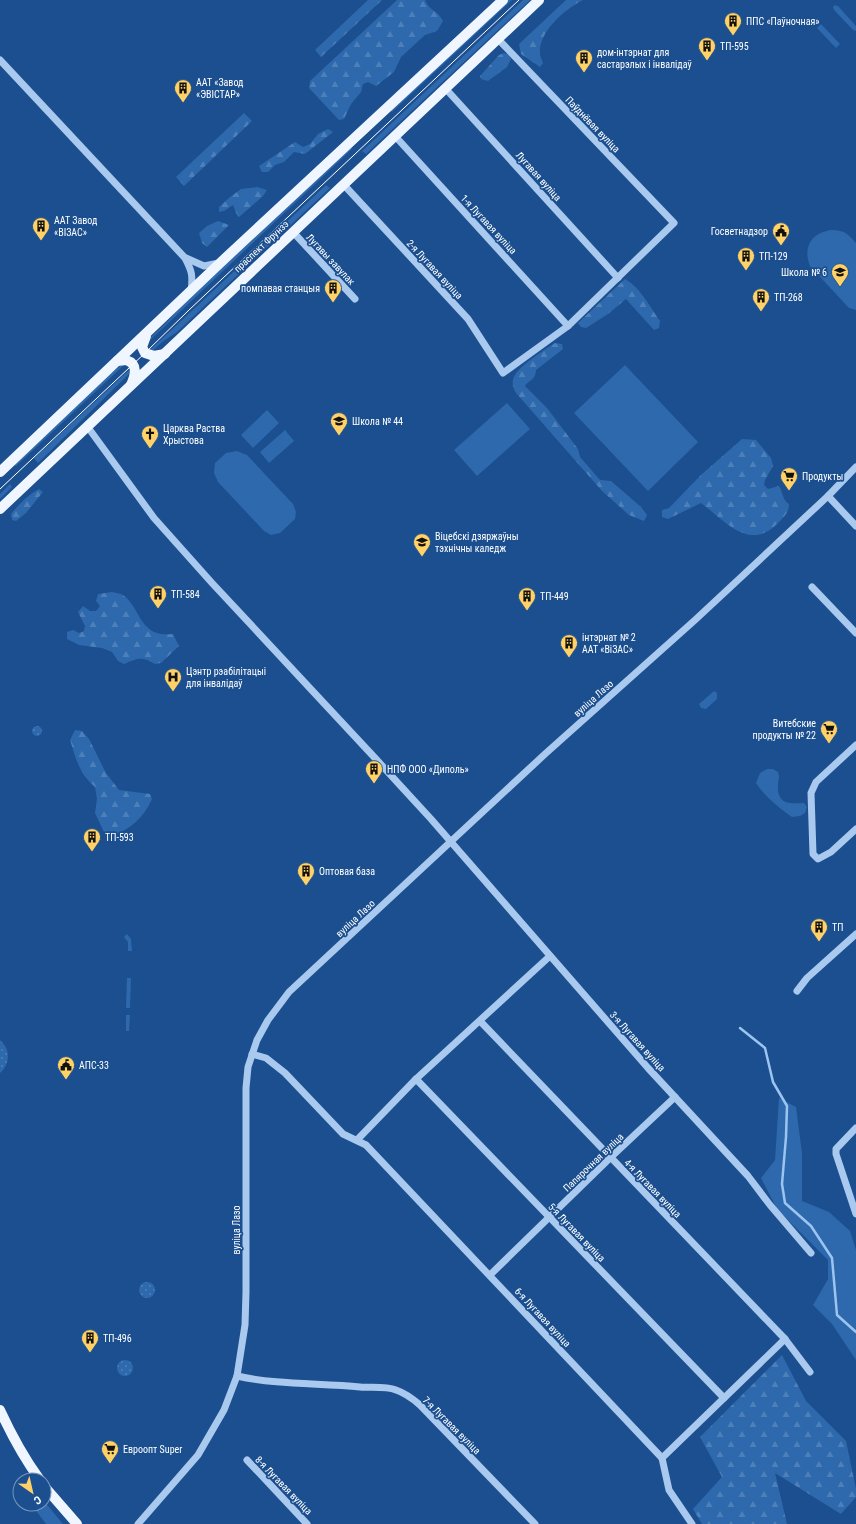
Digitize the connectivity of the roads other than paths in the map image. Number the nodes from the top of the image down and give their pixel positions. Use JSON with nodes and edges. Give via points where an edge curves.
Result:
{"nodes":[{"id":1,"x":503,"y":0,"type":"edge"},
{"id":2,"x":539,"y":0,"type":"edge"},
{"id":3,"x":498,"y":39,"type":"junction"},
{"id":4,"x":0,"y":60,"type":"edge"},
{"id":5,"x":445,"y":88,"type":"junction"},
{"id":6,"x":395,"y":136,"type":"junction"},
{"id":7,"x":344,"y":185,"type":"junction"},
{"id":8,"x":293,"y":232,"type":"junction"},
{"id":9,"x":185,"y":258,"type":"junction"},
{"id":10,"x":220,"y":263,"type":"junction"},
{"id":11,"x":618,"y":278,"type":"junction"},
{"id":12,"x":191,"y":291,"type":"junction"},
{"id":13,"x":355,"y":299,"type":"dead end"},
{"id":14,"x":568,"y":326,"type":"junction"},
{"id":15,"x":148,"y":332,"type":"junction"},
{"id":16,"x":165,"y":354,"type":"junction"},
{"id":17,"x":117,"y":361,"type":"junction"},
{"id":18,"x":130,"y":387,"type":"junction"},
{"id":19,"x":87,"y":426,"type":"junction"},
{"id":20,"x":856,"y":467,"type":"edge"},
{"id":21,"x":0,"y":472,"type":"edge"},
{"id":22,"x":828,"y":496,"type":"junction"},
{"id":23,"x":0,"y":509,"type":"edge"},
{"id":24,"x":856,"y":526,"type":"edge"},
{"id":25,"x":812,"y":587,"type":"dead end"},
{"id":26,"x":856,"y":633,"type":"edge"},
{"id":27,"x":856,"y":745,"type":"edge"},
{"id":28,"x":856,"y":829,"type":"edge"},
{"id":29,"x":451,"y":842,"type":"junction"},
{"id":30,"x":856,"y":934,"type":"edge"},
{"id":31,"x":550,"y":956,"type":"junction"},
{"id":32,"x":797,"y":991,"type":"dead end"},
{"id":33,"x":480,"y":1021,"type":"junction"},
{"id":34,"x":252,"y":1054,"type":"junction"},
{"id":35,"x":416,"y":1079,"type":"junction"},
{"id":36,"x":676,"y":1098,"type":"junction"},
{"id":37,"x":856,"y":1128,"type":"edge"},
{"id":38,"x":357,"y":1140,"type":"junction"},
{"id":39,"x":610,"y":1158,"type":"junction"},
{"id":40,"x":856,"y":1214,"type":"edge"},
{"id":41,"x":549,"y":1218,"type":"junction"},
{"id":42,"x":811,"y":1252,"type":"dead end"},
{"id":43,"x":490,"y":1275,"type":"junction"},
{"id":44,"x":785,"y":1339,"type":"junction"},
{"id":45,"x":810,"y":1372,"type":"dead end"},
{"id":46,"x":237,"y":1376,"type":"junction"},
{"id":47,"x":724,"y":1398,"type":"junction"},
{"id":48,"x":0,"y":1410,"type":"edge"},
{"id":49,"x":662,"y":1458,"type":"junction"},
{"id":50,"x":247,"y":1460,"type":"dead end"},
{"id":51,"x":34,"y":1472,"type":"edge"},
{"id":52,"x":52,"y":1495,"type":"edge"},
{"id":53,"x":77,"y":1524,"type":"edge"},
{"id":54,"x":138,"y":1524,"type":"edge"},
{"id":55,"x":307,"y":1524,"type":"edge"},
{"id":56,"x":535,"y":1524,"type":"edge"},
{"id":57,"x":692,"y":1524,"type":"edge"}],
"edges":[{"from":1,"to":10,"type":"main road","name":"праспект Фрунзэ"},
{"from":2,"to":3,"type":"main road","name":"праспект Фрунзэ"},
{"from":3,"to":5,"type":"main road","name":"праспект Фрунзэ"},
{"from":3,"to":11,"type":"street","name":"Паўднёвая вуліца","via":[[674,223]]},
{"from":4,"to":9,"type":"street"},
{"from":5,"to":6,"type":"main road","name":"праспект Фрунзэ"},
{"from":5,"to":11,"type":"street","name":"Лугавая вуліца"},
{"from":6,"to":7,"type":"main road","name":"праспект Фрунзэ"},
{"from":6,"to":14,"type":"street","name":"1-я Лугавая вуліца"},
{"from":7,"to":8,"type":"main road","name":"праспект Фрунзэ"},
{"from":7,"to":14,"type":"street","name":"2-я Лугавая вуліца","via":[[468,319],[504,373]]},
{"from":8,"to":13,"type":"street","name":"Лугавы завулак"},
{"from":8,"to":16,"type":"main road","name":"праспект Фрунзэ"},
{"from":9,"to":10,"type":"street","via":[[204,266]]},
{"from":9,"to":12,"type":"street","via":[[193,276]]},
{"from":10,"to":12,"type":"main road","name":"праспект Фрунзэ"},
{"from":11,"to":14,"type":"street"},
{"from":12,"to":15,"type":"main road","name":"праспект Фрунзэ"},
{"from":15,"to":16,"type":"main road","via":[[142,347],[147,355]]},
{"from":15,"to":17,"type":"main road","name":"праспект Фрунзэ"},
{"from":16,"to":18,"type":"main road","name":"праспект Фрунзэ"},
{"from":17,"to":18,"type":"main road","via":[[130,361],[135,368],[135,376]]},
{"from":17,"to":21,"type":"main road","name":"праспект Фрунзэ"},
{"from":18,"to":19,"type":"main road","name":"праспект Фрунзэ"},
{"from":19,"to":23,"type":"main road","name":"праспект Фрунзэ"},
{"from":19,"to":29,"type":"street","name":"3-я Лугавая вуліца","via":[[154,518]]},
{"from":20,"to":22,"type":"street","name":"вуліца Лазо"},
{"from":22,"to":24,"type":"street"},
{"from":22,"to":29,"type":"street","name":"вуліца Лазо"},
{"from":25,"to":26,"type":"street"},
{"from":27,"to":28,"type":"street","via":[[816,782],[811,793],[813,854],[818,860],[831,852]]},
{"from":29,"to":31,"type":"street","name":"3-я Лугавая вуліца"},
{"from":29,"to":34,"type":"street","name":"вуліца Лазо","via":[[289,992],[268,1020]]},
{"from":30,"to":32,"type":"street","via":[[807,978]]},
{"from":31,"to":33,"type":"street"},
{"from":31,"to":36,"type":"street","name":"3-я Лугавая вуліца"},
{"from":33,"to":35,"type":"street"},
{"from":33,"to":39,"type":"street","name":"4-я Лугавая вуліца"},
{"from":34,"to":38,"type":"street","name":"6-я Лугавая вуліца","via":[[273,1063],[343,1134]]},
{"from":34,"to":46,"type":"street","name":"вуліца Лазо","via":[[246,1088],[246,1292]]},
{"from":35,"to":38,"type":"street"},
{"from":35,"to":41,"type":"street","name":"5-я Лугавая вуліца"},
{"from":36,"to":39,"type":"street","name":"Папярочная вуліца"},
{"from":36,"to":42,"type":"street","name":"3-я Лугавая вуліца","via":[[748,1176]]},
{"from":37,"to":40,"type":"street","via":[[836,1149]]},
{"from":38,"to":43,"type":"street","name":"6-я Лугавая вуліца","via":[[366,1145]]},
{"from":39,"to":41,"type":"street","name":"Папярочная вуліца"},
{"from":39,"to":44,"type":"street","name":"4-я Лугавая вуліца"},
{"from":41,"to":43,"type":"street","name":"Папярочная вуліца"},
{"from":41,"to":47,"type":"street","name":"5-я Лугавая вуліца"},
{"from":43,"to":49,"type":"street","name":"6-я Лугавая вуліца"},
{"from":44,"to":45,"type":"street","name":"4-я Лугавая вуліца"},
{"from":44,"to":47,"type":"street"},
{"from":46,"to":54,"type":"street","name":"вуліца Лазо","via":[[224,1410],[198,1455]]},
{"from":46,"to":56,"type":"street","name":"7-я Лугавая вуліца","via":[[276,1382],[389,1389],[403,1393],[420,1405]]},
{"from":47,"to":49,"type":"street"},
{"from":48,"to":51,"type":"main road"},
{"from":49,"to":57,"type":"street","via":[[669,1490]]},
{"from":50,"to":55,"type":"street","name":"8-я Лугавая вуліца"},
{"from":52,"to":53,"type":"main road"}]}
